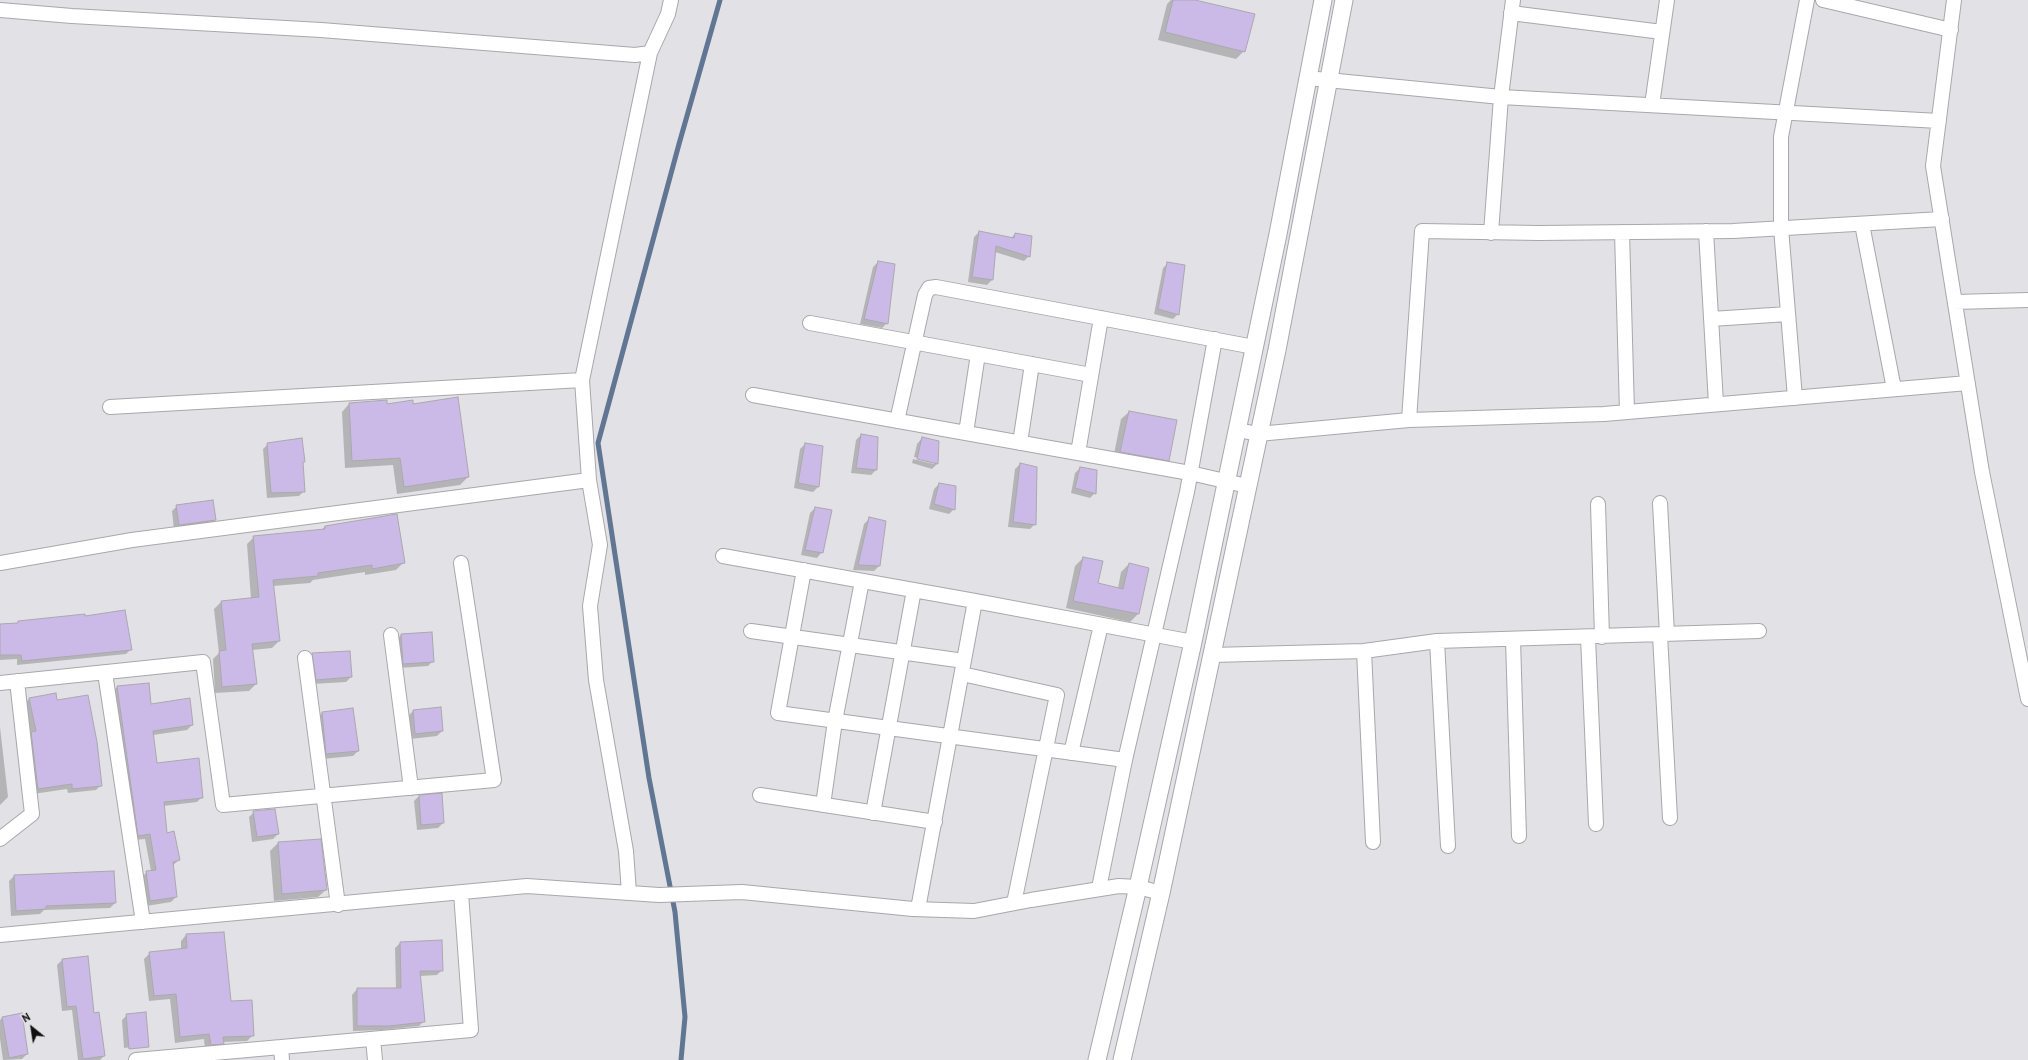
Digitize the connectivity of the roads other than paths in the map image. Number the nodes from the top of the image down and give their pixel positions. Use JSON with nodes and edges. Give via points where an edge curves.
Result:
{"nodes":[{"id":1,"x":671,"y":0,"type":"edge"},
{"id":2,"x":1323,"y":0,"type":"edge"},
{"id":3,"x":1344,"y":0,"type":"edge"},
{"id":4,"x":1666,"y":0,"type":"edge"},
{"id":5,"x":1807,"y":0,"type":"edge"},
{"id":6,"x":1823,"y":0,"type":"edge"},
{"id":7,"x":1954,"y":0,"type":"edge"},
{"id":8,"x":1512,"y":6,"type":"edge"},
{"id":9,"x":0,"y":10,"type":"edge"},
{"id":10,"x":1951,"y":30,"type":"junction"},
{"id":11,"x":1662,"y":32,"type":"junction"},
{"id":12,"x":650,"y":53,"type":"junction"},
{"id":13,"x":1307,"y":78,"type":"junction"},
{"id":14,"x":1329,"y":81,"type":"junction"},
{"id":15,"x":1501,"y":97,"type":"junction"},
{"id":16,"x":1652,"y":105,"type":"junction"},
{"id":17,"x":1785,"y":113,"type":"junction"},
{"id":18,"x":1939,"y":121,"type":"junction"},
{"id":19,"x":1942,"y":219,"type":"junction"},
{"id":20,"x":1862,"y":224,"type":"junction"},
{"id":21,"x":1781,"y":228,"type":"junction"},
{"id":22,"x":1706,"y":231,"type":"junction"},
{"id":23,"x":1622,"y":232,"type":"junction"},
{"id":24,"x":1491,"y":233,"type":"junction"},
{"id":25,"x":2028,"y":300,"type":"edge"},
{"id":26,"x":1955,"y":302,"type":"junction"},
{"id":27,"x":1788,"y":314,"type":"junction"},
{"id":28,"x":1101,"y":318,"type":"junction"},
{"id":29,"x":1711,"y":318,"type":"junction"},
{"id":30,"x":810,"y":324,"type":"dead end"},
{"id":31,"x":1215,"y":339,"type":"junction"},
{"id":32,"x":914,"y":343,"type":"junction"},
{"id":33,"x":1254,"y":347,"type":"junction"},
{"id":34,"x":978,"y":354,"type":"junction"},
{"id":35,"x":1032,"y":364,"type":"junction"},
{"id":36,"x":1091,"y":375,"type":"junction"},
{"id":37,"x":582,"y":380,"type":"junction"},
{"id":38,"x":1968,"y":383,"type":"junction"},
{"id":39,"x":1894,"y":389,"type":"junction"},
{"id":40,"x":754,"y":395,"type":"dead end"},
{"id":41,"x":1795,"y":398,"type":"junction"},
{"id":42,"x":1716,"y":404,"type":"junction"},
{"id":43,"x":110,"y":406,"type":"dead end"},
{"id":44,"x":1627,"y":412,"type":"junction"},
{"id":45,"x":1409,"y":420,"type":"junction"},
{"id":46,"x":897,"y":421,"type":"junction"},
{"id":47,"x":1238,"y":430,"type":"junction"},
{"id":48,"x":966,"y":433,"type":"junction"},
{"id":49,"x":1258,"y":434,"type":"junction"},
{"id":50,"x":1020,"y":443,"type":"junction"},
{"id":51,"x":1078,"y":453,"type":"junction"},
{"id":52,"x":1190,"y":473,"type":"junction"},
{"id":53,"x":588,"y":480,"type":"junction"},
{"id":54,"x":1226,"y":481,"type":"junction"},
{"id":55,"x":1247,"y":486,"type":"junction"},
{"id":56,"x":1660,"y":503,"type":"dead end"},
{"id":57,"x":1598,"y":504,"type":"dead end"},
{"id":58,"x":723,"y":556,"type":"dead end"},
{"id":59,"x":0,"y":563,"type":"edge"},
{"id":60,"x":461,"y":563,"type":"dead end"},
{"id":61,"x":804,"y":570,"type":"junction"},
{"id":62,"x":862,"y":581,"type":"junction"},
{"id":63,"x":914,"y":590,"type":"junction"},
{"id":64,"x":975,"y":601,"type":"junction"},
{"id":65,"x":1102,"y":625,"type":"junction"},
{"id":66,"x":751,"y":631,"type":"dead end"},
{"id":67,"x":1759,"y":631,"type":"dead end"},
{"id":68,"x":391,"y":635,"type":"dead end"},
{"id":69,"x":1154,"y":635,"type":"junction"},
{"id":70,"x":1664,"y":635,"type":"junction"},
{"id":71,"x":792,"y":637,"type":"junction"},
{"id":72,"x":1595,"y":637,"type":"junction"},
{"id":73,"x":1513,"y":640,"type":"junction"},
{"id":74,"x":1437,"y":641,"type":"junction"},
{"id":75,"x":1193,"y":642,"type":"junction"},
{"id":76,"x":2022,"y":642,"type":"edge"},
{"id":77,"x":849,"y":645,"type":"junction"},
{"id":78,"x":1364,"y":651,"type":"junction"},
{"id":79,"x":902,"y":653,"type":"junction"},
{"id":80,"x":1212,"y":655,"type":"junction"},
{"id":81,"x":305,"y":658,"type":"dead end"},
{"id":82,"x":963,"y":668,"type":"junction"},
{"id":83,"x":105,"y":672,"type":"junction"},
{"id":84,"x":17,"y":681,"type":"junction"},
{"id":85,"x":0,"y":683,"type":"edge"},
{"id":86,"x":2028,"y":699,"type":"edge"},
{"id":87,"x":835,"y":721,"type":"junction"},
{"id":88,"x":888,"y":728,"type":"junction"},
{"id":89,"x":951,"y":736,"type":"junction"},
{"id":90,"x":1046,"y":749,"type":"junction"},
{"id":91,"x":1071,"y":753,"type":"junction"},
{"id":92,"x":1125,"y":760,"type":"junction"},
{"id":93,"x":410,"y":788,"type":"junction"},
{"id":94,"x":760,"y":795,"type":"dead end"},
{"id":95,"x":323,"y":796,"type":"junction"},
{"id":96,"x":823,"y":804,"type":"junction"},
{"id":97,"x":873,"y":813,"type":"junction"},
{"id":98,"x":1670,"y":818,"type":"dead end"},
{"id":99,"x":935,"y":822,"type":"junction"},
{"id":100,"x":1596,"y":824,"type":"dead end"},
{"id":101,"x":1519,"y":836,"type":"dead end"},
{"id":102,"x":0,"y":839,"type":"edge"},
{"id":103,"x":1373,"y":842,"type":"dead end"},
{"id":104,"x":1448,"y":846,"type":"dead end"},
{"id":105,"x":1099,"y":888,"type":"junction"},
{"id":106,"x":1138,"y":888,"type":"junction"},
{"id":107,"x":461,"y":893,"type":"junction"},
{"id":108,"x":629,"y":893,"type":"junction"},
{"id":109,"x":1161,"y":893,"type":"junction"},
{"id":110,"x":1014,"y":903,"type":"junction"},
{"id":111,"x":338,"y":905,"type":"junction"},
{"id":112,"x":918,"y":909,"type":"junction"},
{"id":113,"x":143,"y":922,"type":"junction"},
{"id":114,"x":0,"y":935,"type":"edge"},
{"id":115,"x":373,"y":1039,"type":"junction"},
{"id":116,"x":281,"y":1054,"type":"edge"},
{"id":117,"x":136,"y":1060,"type":"edge"},
{"id":118,"x":375,"y":1060,"type":"edge"},
{"id":119,"x":1097,"y":1060,"type":"edge"},
{"id":120,"x":1122,"y":1060,"type":"edge"}],
"edges":[{"from":1,"to":12,"type":"street","via":[[668,14]]},
{"from":2,"to":13,"type":"street"},
{"from":3,"to":14,"type":"street"},
{"from":4,"to":11,"type":"street"},
{"from":5,"to":17,"type":"street"},
{"from":6,"to":10,"type":"street"},
{"from":7,"to":10,"type":"street"},
{"from":8,"to":11,"type":"street"},
{"from":8,"to":15,"type":"street"},
{"from":9,"to":12,"type":"street","via":[[321,30],[635,55]]},
{"from":10,"to":18,"type":"street"},
{"from":11,"to":16,"type":"street"},
{"from":12,"to":37,"type":"street"},
{"from":13,"to":14,"type":"street"},
{"from":13,"to":33,"type":"street"},
{"from":14,"to":15,"type":"street"},
{"from":14,"to":49,"type":"street"},
{"from":15,"to":16,"type":"street"},
{"from":15,"to":24,"type":"street"},
{"from":16,"to":17,"type":"street"},
{"from":17,"to":18,"type":"street"},
{"from":17,"to":21,"type":"street","via":[[1781,137]]},
{"from":18,"to":19,"type":"street","via":[[1933,166]]},
{"from":19,"to":20,"type":"street"},
{"from":19,"to":26,"type":"street"},
{"from":20,"to":21,"type":"street"},
{"from":20,"to":39,"type":"street"},
{"from":21,"to":22,"type":"street"},
{"from":21,"to":27,"type":"street"},
{"from":22,"to":23,"type":"street"},
{"from":22,"to":29,"type":"street"},
{"from":23,"to":24,"type":"street"},
{"from":23,"to":44,"type":"street"},
{"from":24,"to":45,"type":"street","via":[[1422,231]]},
{"from":25,"to":26,"type":"street"},
{"from":26,"to":38,"type":"street"},
{"from":27,"to":29,"type":"street"},
{"from":27,"to":41,"type":"street"},
{"from":28,"to":31,"type":"street"},
{"from":28,"to":32,"type":"street","via":[[936,287],[929,288],[925,295]]},
{"from":28,"to":36,"type":"street"},
{"from":29,"to":42,"type":"street"},
{"from":30,"to":32,"type":"street"},
{"from":31,"to":33,"type":"street"},
{"from":31,"to":52,"type":"street"},
{"from":32,"to":34,"type":"street"},
{"from":32,"to":46,"type":"street"},
{"from":33,"to":47,"type":"street"},
{"from":34,"to":35,"type":"street"},
{"from":34,"to":48,"type":"street"},
{"from":35,"to":36,"type":"street"},
{"from":35,"to":50,"type":"street"},
{"from":36,"to":51,"type":"street"},
{"from":37,"to":43,"type":"street"},
{"from":37,"to":53,"type":"street"},
{"from":38,"to":39,"type":"street"},
{"from":38,"to":76,"type":"street","via":[[1982,472]]},
{"from":39,"to":41,"type":"street"},
{"from":40,"to":46,"type":"street"},
{"from":41,"to":42,"type":"street"},
{"from":42,"to":44,"type":"street"},
{"from":44,"to":45,"type":"street"},
{"from":45,"to":49,"type":"street"},
{"from":46,"to":48,"type":"street"},
{"from":47,"to":49,"type":"street"},
{"from":47,"to":54,"type":"street"},
{"from":48,"to":50,"type":"street"},
{"from":49,"to":55,"type":"street"},
{"from":50,"to":51,"type":"street"},
{"from":51,"to":52,"type":"street"},
{"from":52,"to":54,"type":"street"},
{"from":52,"to":69,"type":"street"},
{"from":53,"to":59,"type":"street","via":[[132,540]]},
{"from":53,"to":108,"type":"street","via":[[600,545],[590,606],[596,680],[626,851]]},
{"from":54,"to":55,"type":"street"},
{"from":54,"to":75,"type":"street"},
{"from":55,"to":80,"type":"street"},
{"from":56,"to":70,"type":"street"},
{"from":57,"to":72,"type":"street"},
{"from":58,"to":61,"type":"street"},
{"from":60,"to":93,"type":"street","via":[[494,780]]},
{"from":61,"to":62,"type":"street"},
{"from":61,"to":71,"type":"street"},
{"from":62,"to":63,"type":"street"},
{"from":62,"to":77,"type":"street"},
{"from":63,"to":64,"type":"street"},
{"from":63,"to":79,"type":"street"},
{"from":64,"to":65,"type":"street"},
{"from":64,"to":82,"type":"street"},
{"from":65,"to":69,"type":"street"},
{"from":65,"to":91,"type":"street"},
{"from":66,"to":71,"type":"street"},
{"from":67,"to":70,"type":"street"},
{"from":68,"to":93,"type":"street"},
{"from":69,"to":75,"type":"street"},
{"from":69,"to":92,"type":"street"},
{"from":70,"to":72,"type":"street"},
{"from":70,"to":98,"type":"street"},
{"from":71,"to":77,"type":"street"},
{"from":71,"to":87,"type":"street","via":[[778,713]]},
{"from":72,"to":73,"type":"street"},
{"from":72,"to":100,"type":"street"},
{"from":73,"to":74,"type":"street"},
{"from":73,"to":101,"type":"street"},
{"from":74,"to":78,"type":"street"},
{"from":74,"to":104,"type":"street"},
{"from":75,"to":106,"type":"street"},
{"from":76,"to":86,"type":"street"},
{"from":77,"to":79,"type":"street"},
{"from":77,"to":87,"type":"street"},
{"from":78,"to":80,"type":"street"},
{"from":78,"to":103,"type":"street"},
{"from":79,"to":82,"type":"street"},
{"from":79,"to":88,"type":"street"},
{"from":80,"to":109,"type":"street"},
{"from":81,"to":95,"type":"street"},
{"from":82,"to":89,"type":"street"},
{"from":82,"to":90,"type":"street","via":[[1057,694]]},
{"from":83,"to":84,"type":"street"},
{"from":83,"to":95,"type":"street","via":[[203,662],[223,805]]},
{"from":83,"to":113,"type":"street"},
{"from":84,"to":85,"type":"street"},
{"from":84,"to":102,"type":"street","via":[[32,814]]},
{"from":87,"to":88,"type":"street"},
{"from":87,"to":96,"type":"street"},
{"from":88,"to":89,"type":"street"},
{"from":88,"to":97,"type":"street"},
{"from":89,"to":90,"type":"street"},
{"from":89,"to":99,"type":"street"},
{"from":90,"to":91,"type":"street"},
{"from":90,"to":110,"type":"street"},
{"from":91,"to":92,"type":"street"},
{"from":92,"to":105,"type":"street"},
{"from":93,"to":95,"type":"street"},
{"from":94,"to":96,"type":"street"},
{"from":95,"to":111,"type":"street"},
{"from":96,"to":97,"type":"street"},
{"from":97,"to":99,"type":"street"},
{"from":99,"to":112,"type":"street"},
{"from":105,"to":106,"type":"street"},
{"from":105,"to":110,"type":"street"},
{"from":106,"to":109,"type":"street"},
{"from":106,"to":119,"type":"street"},
{"from":107,"to":108,"type":"street","via":[[527,886]]},
{"from":107,"to":111,"type":"street"},
{"from":107,"to":115,"type":"street","via":[[471,1030]]},
{"from":108,"to":112,"type":"street","via":[[659,895],[726,892]]},
{"from":109,"to":120,"type":"street"},
{"from":110,"to":112,"type":"street","via":[[974,911]]},
{"from":111,"to":113,"type":"street"},
{"from":113,"to":114,"type":"street"},
{"from":115,"to":116,"type":"street"},
{"from":115,"to":118,"type":"street"},
{"from":116,"to":117,"type":"street"}]}
